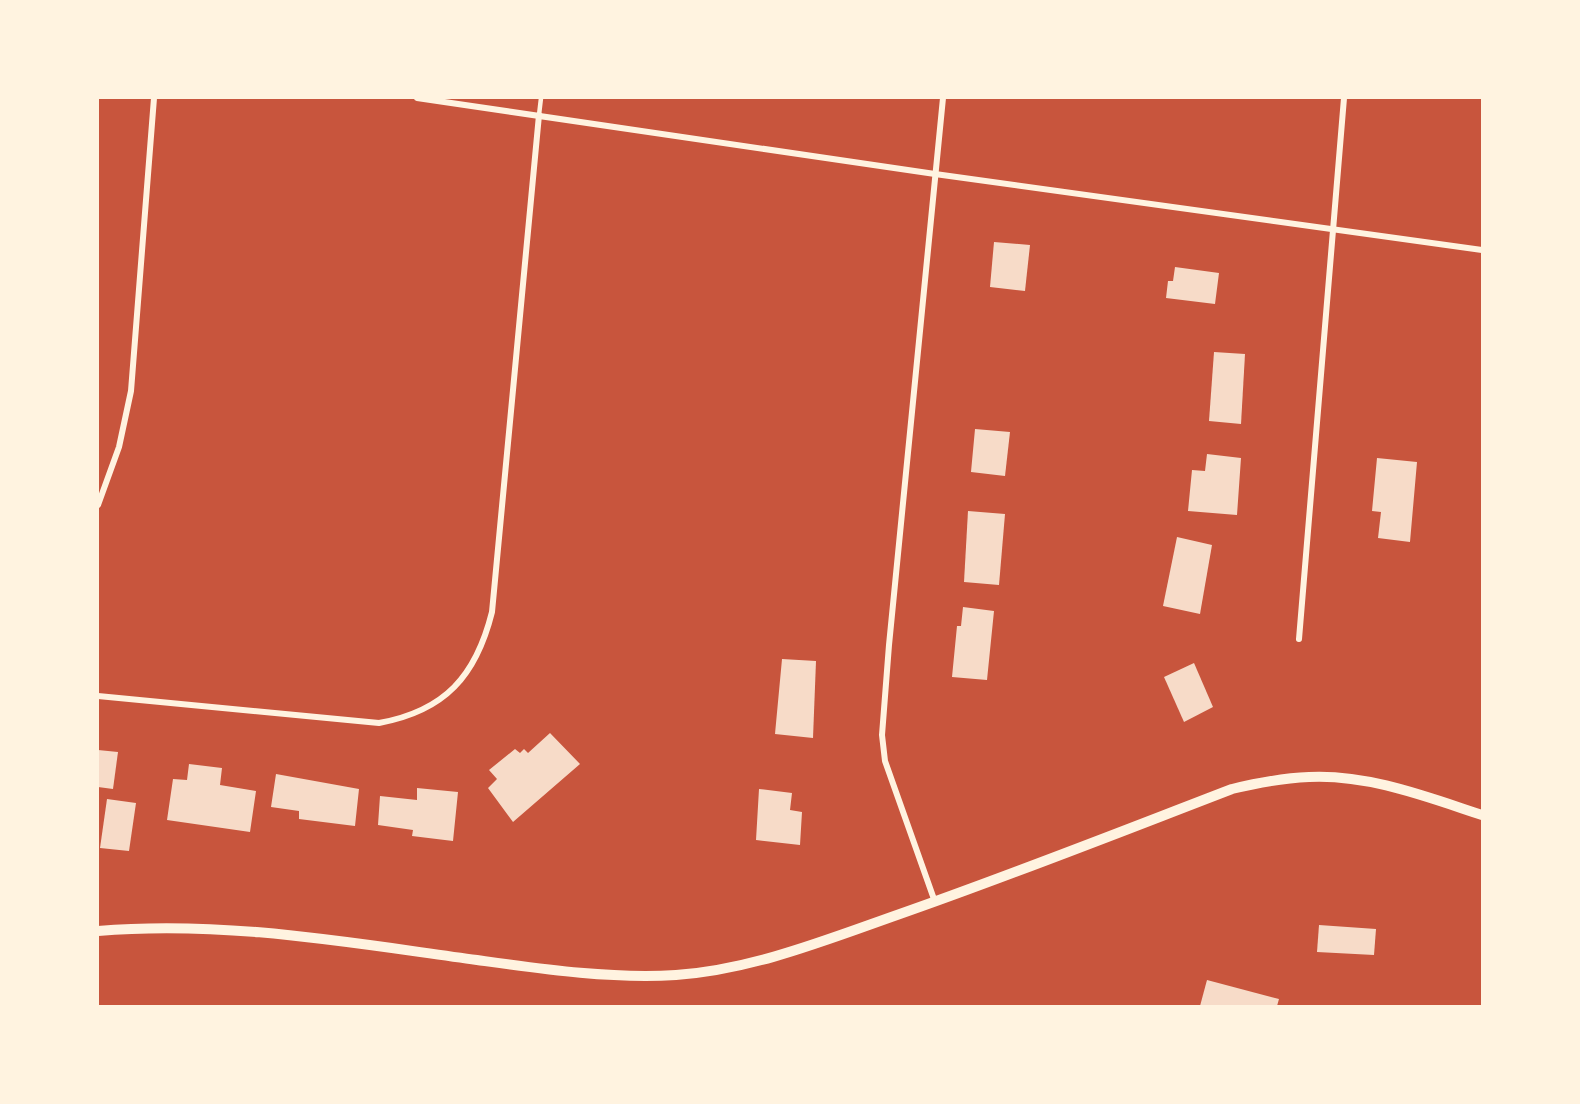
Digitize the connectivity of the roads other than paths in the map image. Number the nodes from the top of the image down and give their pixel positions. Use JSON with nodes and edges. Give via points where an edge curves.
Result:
{"nodes":[{"id":1,"x":154,"y":98,"type":"edge"},
{"id":2,"x":417,"y":98,"type":"edge"},
{"id":3,"x":541,"y":98,"type":"edge"},
{"id":4,"x":943,"y":98,"type":"edge"},
{"id":5,"x":1344,"y":98,"type":"edge"},
{"id":6,"x":539,"y":115,"type":"junction"},
{"id":7,"x":935,"y":174,"type":"junction"},
{"id":8,"x":1331,"y":230,"type":"junction"},
{"id":9,"x":1482,"y":250,"type":"edge"},
{"id":10,"x":98,"y":505,"type":"edge"},
{"id":11,"x":1299,"y":639,"type":"dead end"},
{"id":12,"x":98,"y":696,"type":"edge"},
{"id":13,"x":1482,"y":815,"type":"edge"},
{"id":14,"x":935,"y":902,"type":"junction"},
{"id":15,"x":98,"y":931,"type":"edge"}],
"edges":[{"from":1,"to":10,"type":"street","via":[[131,391],[119,447]]},
{"from":2,"to":6,"type":"street"},
{"from":3,"to":6,"type":"lane"},
{"from":4,"to":7,"type":"street"},
{"from":5,"to":8,"type":"street"},
{"from":6,"to":7,"type":"street"},
{"from":6,"to":12,"type":"street","via":[[492,612],[484,642],[467,673],[453,690],[419,712],[379,723]]},
{"from":7,"to":8,"type":"street"},
{"from":7,"to":14,"type":"street","via":[[882,735],[885,761]]},
{"from":8,"to":9,"type":"street"},
{"from":8,"to":11,"type":"street"},
{"from":13,"to":14,"type":"street","via":[[1388,786],[1350,779],[1310,777],[1266,782],[1232,789]]},
{"from":14,"to":15,"type":"street","via":[[818,943],[733,966],[677,975],[609,975],[194,927]]}]}
